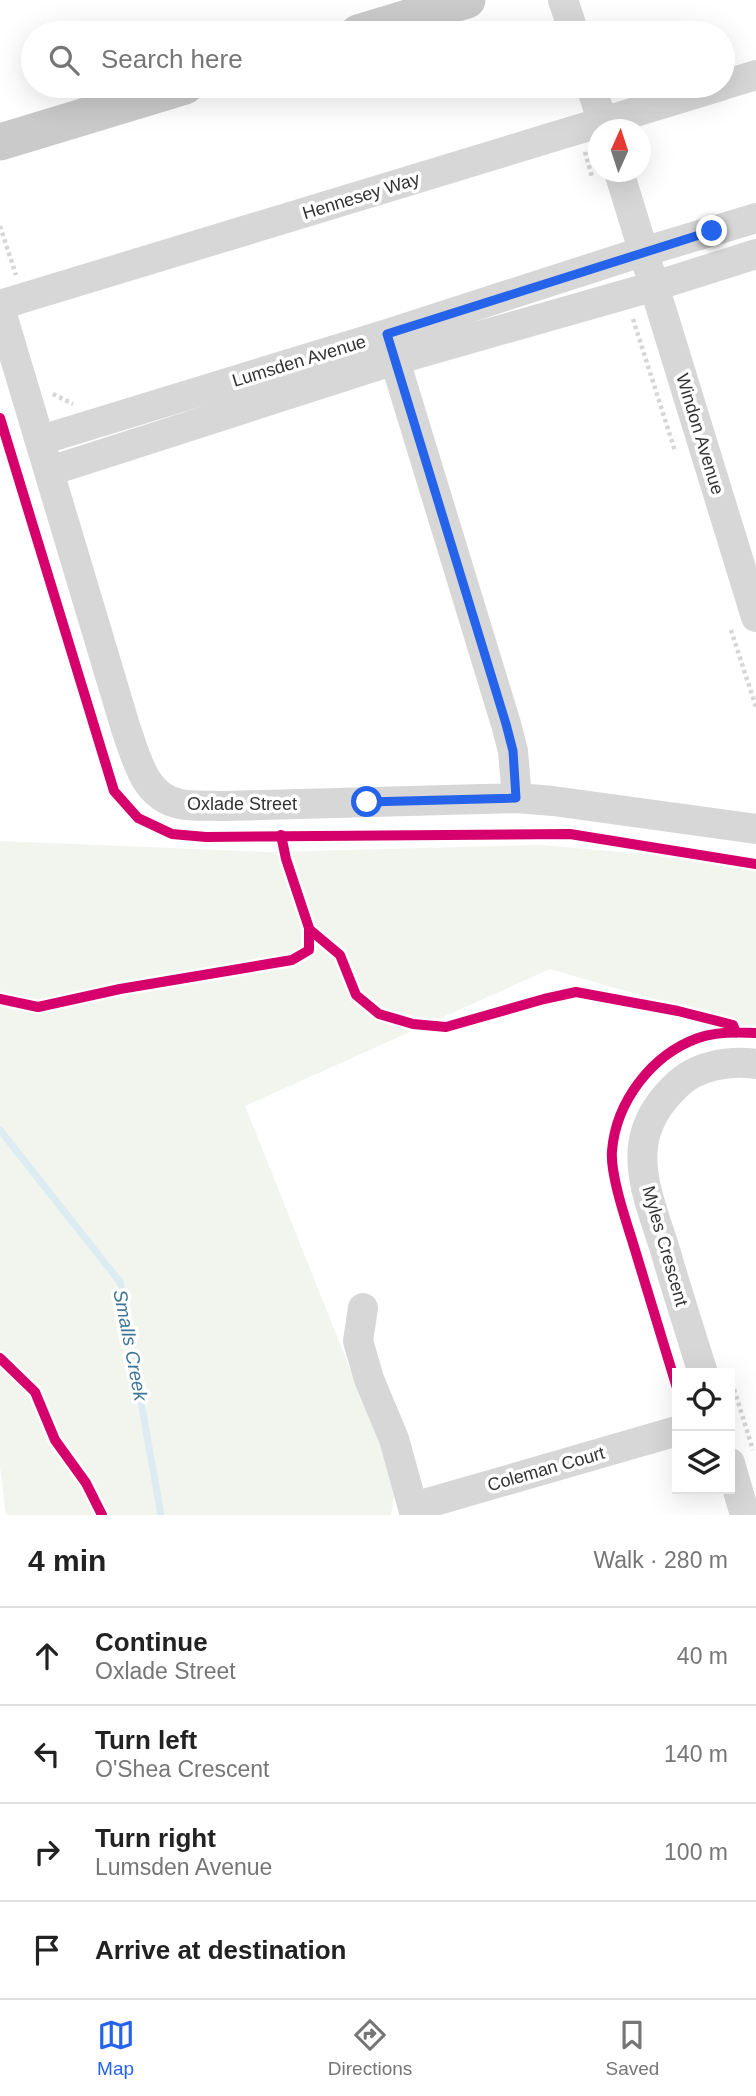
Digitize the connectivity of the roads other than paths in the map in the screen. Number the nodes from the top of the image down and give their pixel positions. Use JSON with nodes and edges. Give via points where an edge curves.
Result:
{"nodes":[{"id":1,"x":467,"y":0,"type":"edge"},
{"id":2,"x":563,"y":0,"type":"edge"},
{"id":3,"x":398,"y":21,"type":"edge"},
{"id":4,"x":570,"y":21,"type":"edge"},
{"id":5,"x":756,"y":75,"type":"edge"},
{"id":6,"x":735,"y":81,"type":"edge"},
{"id":7,"x":145,"y":98,"type":"edge"},
{"id":8,"x":592,"y":98,"type":"edge"},
{"id":9,"x":684,"y":98,"type":"edge"},
{"id":10,"x":594,"y":119,"type":"edge"},
{"id":11,"x":622,"y":119,"type":"edge"},
{"id":12,"x":588,"y":130,"type":"edge"},
{"id":13,"x":0,"y":142,"type":"edge"},
{"id":14,"x":609,"y":182,"type":"edge"},
{"id":15,"x":756,"y":218,"type":"edge"},
{"id":16,"x":645,"y":251,"type":"junction"},
{"id":17,"x":756,"y":254,"type":"edge"},
{"id":18,"x":655,"y":286,"type":"junction"},
{"id":19,"x":0,"y":307,"type":"edge"},
{"id":20,"x":391,"y":347,"type":"junction"},
{"id":21,"x":41,"y":440,"type":"junction"},
{"id":22,"x":50,"y":471,"type":"junction"},
{"id":23,"x":748,"y":609,"type":"edge"},
{"id":24,"x":516,"y":798,"type":"junction"},
{"id":25,"x":756,"y":830,"type":"edge"},
{"id":26,"x":756,"y":1064,"type":"edge"},
{"id":27,"x":363,"y":1308,"type":"dead end"},
{"id":28,"x":701,"y":1368,"type":"edge"},
{"id":29,"x":672,"y":1433,"type":"edge"},
{"id":30,"x":735,"y":1480,"type":"edge"},
{"id":31,"x":414,"y":1511,"type":"edge"},
{"id":32,"x":745,"y":1515,"type":"edge"}],
"edges":[{"from":1,"to":3,"type":"main road"},
{"from":2,"to":4,"type":"street"},
{"from":5,"to":6,"type":"street","name":"Hennesey Way"},
{"from":7,"to":13,"type":"main road"},
{"from":8,"to":10,"type":"street"},
{"from":9,"to":11,"type":"street","name":"Hennesey Way"},
{"from":12,"to":19,"type":"street","name":"Hennesey Way"},
{"from":14,"to":16,"type":"street","name":"Windon Avenue"},
{"from":15,"to":16,"type":"street","name":"Lumsden Avenue"},
{"from":16,"to":18,"type":"street","name":"Windon Avenue"},
{"from":16,"to":20,"type":"street","name":"Lumsden Avenue"},
{"from":17,"to":18,"type":"street","name":"Lumsden Avenue"},
{"from":18,"to":20,"type":"street","name":"Lumsden Avenue"},
{"from":18,"to":23,"type":"street","name":"Windon Avenue"},
{"from":19,"to":21,"type":"street","name":"Oxlade Street"},
{"from":20,"to":21,"type":"street","name":"Lumsden Avenue"},
{"from":20,"to":22,"type":"street","name":"Lumsden Avenue"},
{"from":20,"to":24,"type":"street","via":[[506,724]]},
{"from":21,"to":22,"type":"street","name":"Oxlade Street"},
{"from":22,"to":24,"type":"street","name":"Oxlade Street","via":[[126,729],[149,786],[164,799],[224,806]]},
{"from":24,"to":25,"type":"street","name":"Oxlade Street"},
{"from":26,"to":28,"type":"street","name":"Myles Crescent","via":[[717,1066],[682,1079],[654,1112],[643,1147],[647,1192]]},
{"from":27,"to":31,"type":"street","name":"Coleman Court","via":[[358,1340]]},
{"from":29,"to":31,"type":"street","name":"Coleman Court"},
{"from":30,"to":32,"type":"street"}]}
